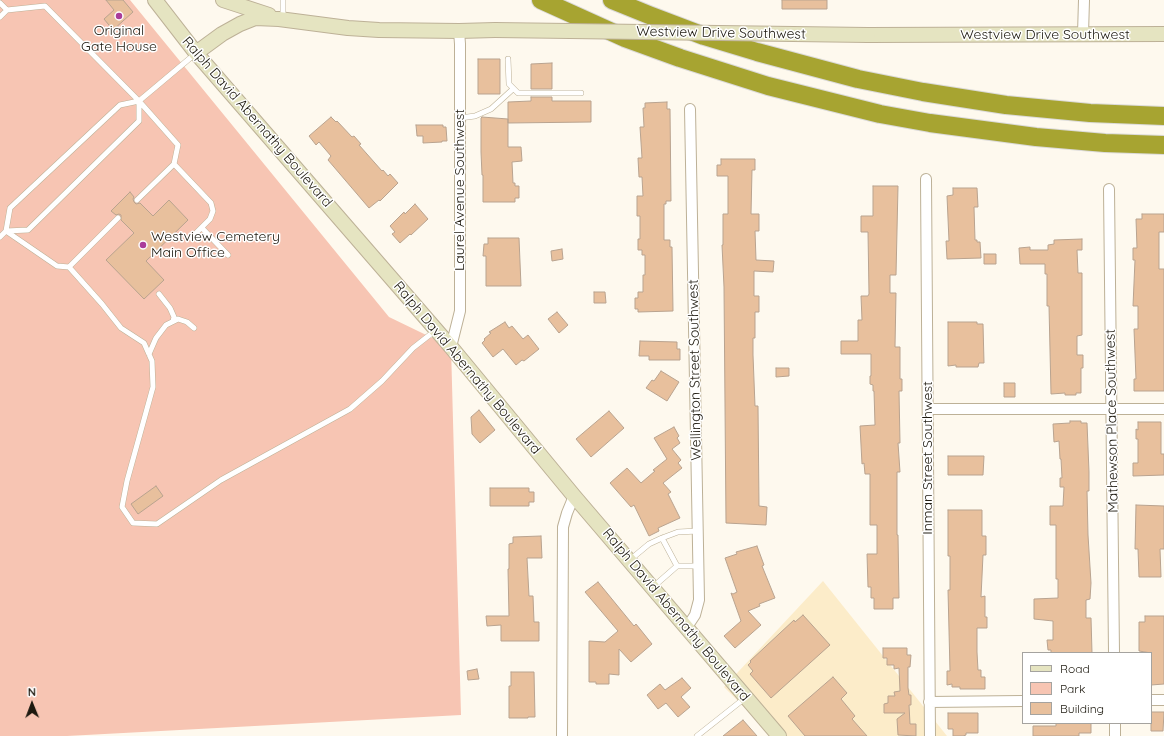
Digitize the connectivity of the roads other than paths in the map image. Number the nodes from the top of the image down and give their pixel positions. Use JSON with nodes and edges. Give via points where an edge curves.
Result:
{"nodes":[{"id":1,"x":155,"y":0,"type":"edge"},
{"id":2,"x":223,"y":0,"type":"edge"},
{"id":3,"x":283,"y":0,"type":"edge"},
{"id":4,"x":541,"y":0,"type":"edge"},
{"id":5,"x":612,"y":0,"type":"edge"},
{"id":6,"x":1084,"y":0,"type":"edge"},
{"id":7,"x":0,"y":3,"type":"edge"},
{"id":8,"x":7,"y":10,"type":"junction"},
{"id":9,"x":0,"y":17,"type":"edge"},
{"id":10,"x":281,"y":19,"type":"junction"},
{"id":11,"x":459,"y":31,"type":"junction"},
{"id":12,"x":1083,"y":34,"type":"junction"},
{"id":13,"x":1164,"y":34,"type":"edge"},
{"id":14,"x":196,"y":53,"type":"junction"},
{"id":15,"x":508,"y":59,"type":"dead end"},
{"id":16,"x":513,"y":89,"type":"junction"},
{"id":17,"x":581,"y":93,"type":"dead end"},
{"id":18,"x":139,"y":100,"type":"junction"},
{"id":19,"x":690,"y":109,"type":"dead end"},
{"id":20,"x":1164,"y":116,"type":"edge"},
{"id":21,"x":460,"y":118,"type":"junction"},
{"id":22,"x":1164,"y":145,"type":"edge"},
{"id":23,"x":174,"y":164,"type":"junction"},
{"id":24,"x":926,"y":179,"type":"dead end"},
{"id":25,"x":1109,"y":189,"type":"dead end"},
{"id":26,"x":137,"y":200,"type":"dead end"},
{"id":27,"x":118,"y":218,"type":"dead end"},
{"id":28,"x":202,"y":228,"type":"junction"},
{"id":29,"x":6,"y":231,"type":"junction"},
{"id":30,"x":0,"y":238,"type":"edge"},
{"id":31,"x":191,"y":238,"type":"dead end"},
{"id":32,"x":228,"y":255,"type":"dead end"},
{"id":33,"x":69,"y":267,"type":"junction"},
{"id":34,"x":159,"y":294,"type":"dead end"},
{"id":35,"x":173,"y":321,"type":"junction"},
{"id":36,"x":194,"y":328,"type":"dead end"},
{"id":37,"x":436,"y":330,"type":"junction"},
{"id":38,"x":451,"y":347,"type":"junction"},
{"id":39,"x":149,"y":354,"type":"junction"},
{"id":40,"x":928,"y":409,"type":"junction"},
{"id":41,"x":1111,"y":409,"type":"junction"},
{"id":42,"x":1164,"y":409,"type":"edge"},
{"id":43,"x":574,"y":496,"type":"junction"},
{"id":44,"x":698,"y":531,"type":"junction"},
{"id":45,"x":662,"y":538,"type":"junction"},
{"id":46,"x":630,"y":560,"type":"junction"},
{"id":47,"x":677,"y":566,"type":"junction"},
{"id":48,"x":698,"y":566,"type":"junction"},
{"id":49,"x":652,"y":587,"type":"junction"},
{"id":50,"x":687,"y":627,"type":"junction"},
{"id":51,"x":1114,"y":652,"type":"edge"},
{"id":52,"x":746,"y":697,"type":"junction"},
{"id":53,"x":1152,"y":700,"type":"edge"},
{"id":54,"x":1164,"y":700,"type":"edge"},
{"id":55,"x":1022,"y":701,"type":"edge"},
{"id":56,"x":929,"y":702,"type":"junction"},
{"id":57,"x":1115,"y":724,"type":"edge"},
{"id":58,"x":562,"y":736,"type":"edge"},
{"id":59,"x":697,"y":736,"type":"edge"},
{"id":60,"x":779,"y":736,"type":"edge"},
{"id":61,"x":930,"y":736,"type":"edge"},
{"id":62,"x":1115,"y":736,"type":"edge"}],
"edges":[{"from":1,"to":14,"type":"street","name":"Ralph David Abernathy Boulevard"},
{"from":2,"to":10,"type":"street","name":"Westview Drive Southwest"},
{"from":3,"to":10,"type":"lane"},
{"from":4,"to":22,"type":"highway","via":[[625,38],[680,58],[768,86],[880,114],[1036,138]]},
{"from":5,"to":20,"type":"highway","via":[[704,36],[858,79],[930,94],[1006,105],[1090,113]]},
{"from":6,"to":12,"type":"street"},
{"from":7,"to":8,"type":"lane"},
{"from":8,"to":9,"type":"lane"},
{"from":8,"to":18,"type":"lane","via":[[45,6]]},
{"from":10,"to":11,"type":"street","name":"Westview Drive Southwest","via":[[348,28]]},
{"from":10,"to":14,"type":"street","name":"Westview Drive Southwest","via":[[255,18],[222,34]]},
{"from":11,"to":12,"type":"street","name":"Westview Drive Southwest","bridge":true,"via":[[868,35]]},
{"from":11,"to":21,"type":"street","name":"Laurel Avenue Southwest"},
{"from":12,"to":13,"type":"street","name":"Westview Drive Southwest"},
{"from":14,"to":18,"type":"lane"},
{"from":14,"to":37,"type":"street","name":"Ralph David Abernathy Boulevard"},
{"from":15,"to":16,"type":"lane","via":[[509,84]]},
{"from":16,"to":17,"type":"lane","via":[[518,93]]},
{"from":16,"to":21,"type":"lane","via":[[491,110]]},
{"from":18,"to":23,"type":"lane","via":[[178,145]]},
{"from":18,"to":29,"type":"lane","via":[[120,105],[10,208]]},
{"from":18,"to":29,"type":"lane","via":[[140,121],[28,230]]},
{"from":19,"to":44,"type":"street","name":"Wellington Street Southwest"},
{"from":21,"to":38,"type":"street","name":"Laurel Avenue Southwest","via":[[460,312]]},
{"from":23,"to":26,"type":"lane"},
{"from":23,"to":28,"type":"lane","via":[[212,203],[210,219]]},
{"from":24,"to":40,"type":"street","name":"Inman Street Southwest"},
{"from":25,"to":41,"type":"street","name":"Mathewson Place Southwest"},
{"from":27,"to":33,"type":"lane"},
{"from":28,"to":31,"type":"lane"},
{"from":28,"to":32,"type":"lane"},
{"from":29,"to":30,"type":"lane"},
{"from":29,"to":33,"type":"lane","via":[[57,266]]},
{"from":33,"to":39,"type":"lane","via":[[122,328],[144,343]]},
{"from":34,"to":35,"type":"lane","via":[[170,308]]},
{"from":35,"to":36,"type":"lane","via":[[178,319]]},
{"from":35,"to":39,"type":"lane","via":[[166,325],[156,338]]},
{"from":37,"to":38,"type":"street","name":"Ralph David Abernathy Boulevard"},
{"from":37,"to":39,"type":"lane","via":[[413,348],[382,381],[350,409],[221,480],[157,524],[133,523],[122,507],[153,387],[152,361]]},
{"from":38,"to":43,"type":"street","name":"Ralph David Abernathy Boulevard"},
{"from":40,"to":41,"type":"street"},
{"from":40,"to":56,"type":"street","name":"Inman Street Southwest"},
{"from":41,"to":42,"type":"street"},
{"from":41,"to":51,"type":"street","name":"Mathewson Place Southwest"},
{"from":43,"to":46,"type":"street","name":"Ralph David Abernathy Boulevard"},
{"from":43,"to":58,"type":"street","via":[[563,528]]},
{"from":44,"to":45,"type":"lane","via":[[678,532]]},
{"from":44,"to":48,"type":"street","name":"Wellington Street Southwest"},
{"from":45,"to":46,"type":"lane","via":[[649,544]]},
{"from":45,"to":47,"type":"lane"},
{"from":46,"to":49,"type":"street","name":"Ralph David Abernathy Boulevard"},
{"from":47,"to":48,"type":"lane"},
{"from":47,"to":49,"type":"lane"},
{"from":48,"to":50,"type":"street","name":"Wellington Street Southwest","via":[[699,600],[696,615]]},
{"from":49,"to":50,"type":"street","name":"Ralph David Abernathy Boulevard"},
{"from":50,"to":52,"type":"street","name":"Ralph David Abernathy Boulevard"},
{"from":52,"to":59,"type":"lane"},
{"from":52,"to":60,"type":"street","name":"Ralph David Abernathy Boulevard"},
{"from":53,"to":54,"type":"street"},
{"from":55,"to":56,"type":"street"},
{"from":56,"to":61,"type":"street","name":"Inman Street Southwest"},
{"from":57,"to":62,"type":"street"}]}
